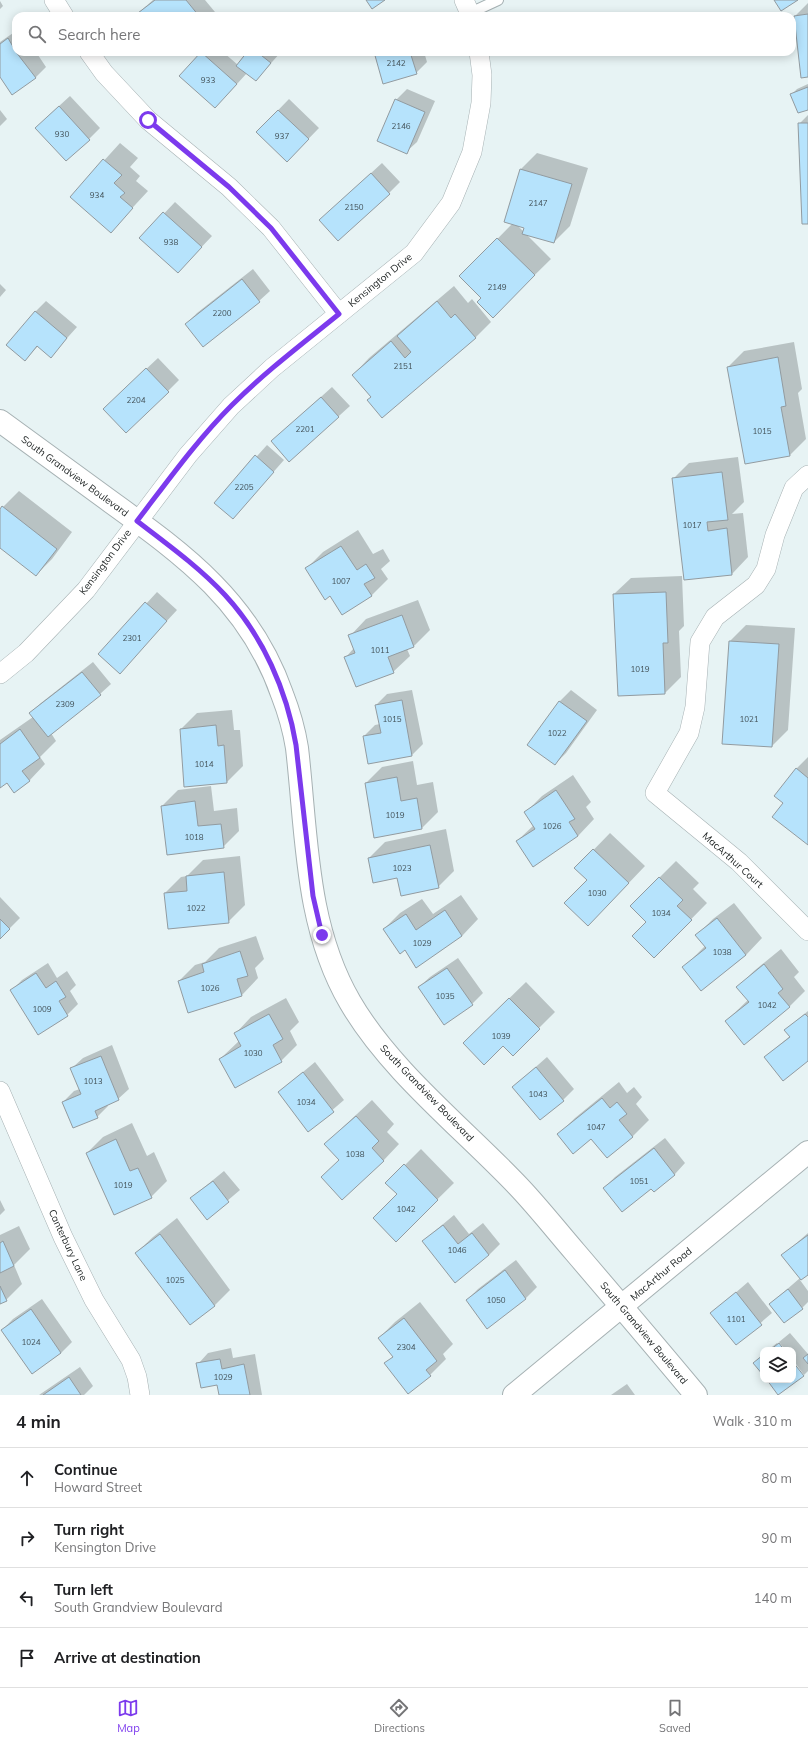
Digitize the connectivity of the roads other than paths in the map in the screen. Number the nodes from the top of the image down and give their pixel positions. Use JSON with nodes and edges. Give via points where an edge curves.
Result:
{"nodes":[{"id":1,"x":54,"y":0,"type":"edge"},
{"id":2,"x":498,"y":0,"type":"edge"},
{"id":3,"x":468,"y":10,"type":"edge"},
{"id":4,"x":62,"y":12,"type":"edge"},
{"id":5,"x":91,"y":56,"type":"edge"},
{"id":6,"x":479,"y":56,"type":"edge"},
{"id":7,"x":339,"y":314,"type":"junction"},
{"id":8,"x":0,"y":421,"type":"edge"},
{"id":9,"x":808,"y":475,"type":"edge"},
{"id":10,"x":137,"y":521,"type":"junction"},
{"id":11,"x":0,"y":674,"type":"edge"},
{"id":12,"x":808,"y":931,"type":"edge"},
{"id":13,"x":0,"y":1091,"type":"edge"},
{"id":14,"x":808,"y":1152,"type":"edge"},
{"id":15,"x":621,"y":1307,"type":"junction"},
{"id":16,"x":140,"y":1395,"type":"edge"},
{"id":17,"x":514,"y":1395,"type":"edge"},
{"id":18,"x":696,"y":1395,"type":"edge"}],
"edges":[{"from":1,"to":4,"type":"street"},
{"from":2,"to":3,"type":"lane"},
{"from":5,"to":7,"type":"street","via":[[148,120],[229,187],[271,228]]},
{"from":6,"to":7,"type":"street","name":"Kensington Drive","via":[[481,82],[476,135],[472,152],[451,203],[414,253]]},
{"from":7,"to":10,"type":"street","name":"Kensington Drive","via":[[272,368],[231,406],[188,455]]},
{"from":8,"to":10,"type":"street","name":"South Grandview Boulevard"},
{"from":9,"to":12,"type":"street","name":"MacArthur Court","via":[[794,488],[775,535],[766,569],[756,585],[715,617],[700,642],[695,707],[689,733],[655,793],[739,862]]},
{"from":10,"to":11,"type":"street","name":"Kensington Drive","via":[[86,590],[26,653]]},
{"from":10,"to":15,"type":"street","name":"South Grandview Boulevard","via":[[193,564],[226,596],[252,630],[276,676],[292,722],[296,745],[314,904],[333,968],[349,1001],[390,1057],[519,1187]]},
{"from":13,"to":16,"type":"street","name":"Canterbury Lane","via":[[63,1237],[94,1300],[131,1360]]},
{"from":14,"to":15,"type":"street","name":"MacArthur Road"},
{"from":15,"to":17,"type":"street","name":"MacArthur Road"},
{"from":15,"to":18,"type":"street","name":"South Grandview Boulevard"}]}
